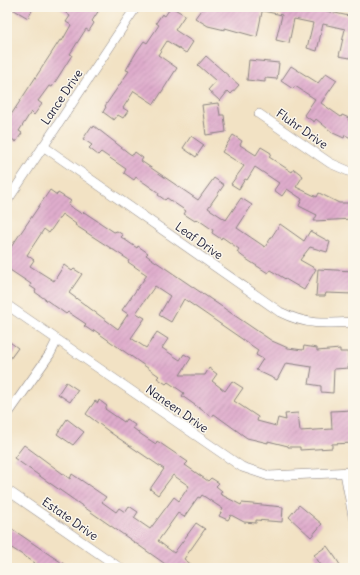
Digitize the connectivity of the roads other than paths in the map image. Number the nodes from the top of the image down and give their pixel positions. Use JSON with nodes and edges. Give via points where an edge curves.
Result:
{"nodes":[{"id":1,"x":136,"y":7,"type":"edge"},
{"id":2,"x":259,"y":114,"type":"dead end"},
{"id":3,"x":43,"y":146,"type":"junction"},
{"id":4,"x":353,"y":173,"type":"edge"},
{"id":5,"x":7,"y":201,"type":"edge"},
{"id":6,"x":7,"y":305,"type":"edge"},
{"id":7,"x":353,"y":322,"type":"edge"},
{"id":8,"x":57,"y":340,"type":"junction"},
{"id":9,"x":7,"y":415,"type":"edge"},
{"id":10,"x":349,"y":473,"type":"edge"},
{"id":11,"x":7,"y":490,"type":"edge"},
{"id":12,"x":353,"y":516,"type":"edge"},
{"id":13,"x":120,"y":568,"type":"edge"}],
"edges":[{"from":1,"to":3,"type":"street","name":"Lance Drive"},
{"from":2,"to":4,"type":"street","name":"Fluhr Drive","via":[[330,163]]},
{"from":3,"to":5,"type":"street","name":"Lance Drive"},
{"from":3,"to":7,"type":"street","name":"Leaf Drive","via":[[280,312],[308,323]]},
{"from":6,"to":8,"type":"street","name":"Naneen Drive"},
{"from":8,"to":9,"type":"street"},
{"from":8,"to":10,"type":"street","name":"Naneen Drive","via":[[242,467],[269,476]]},
{"from":10,"to":12,"type":"street"},
{"from":11,"to":13,"type":"street","name":"Estate Drive"}]}
